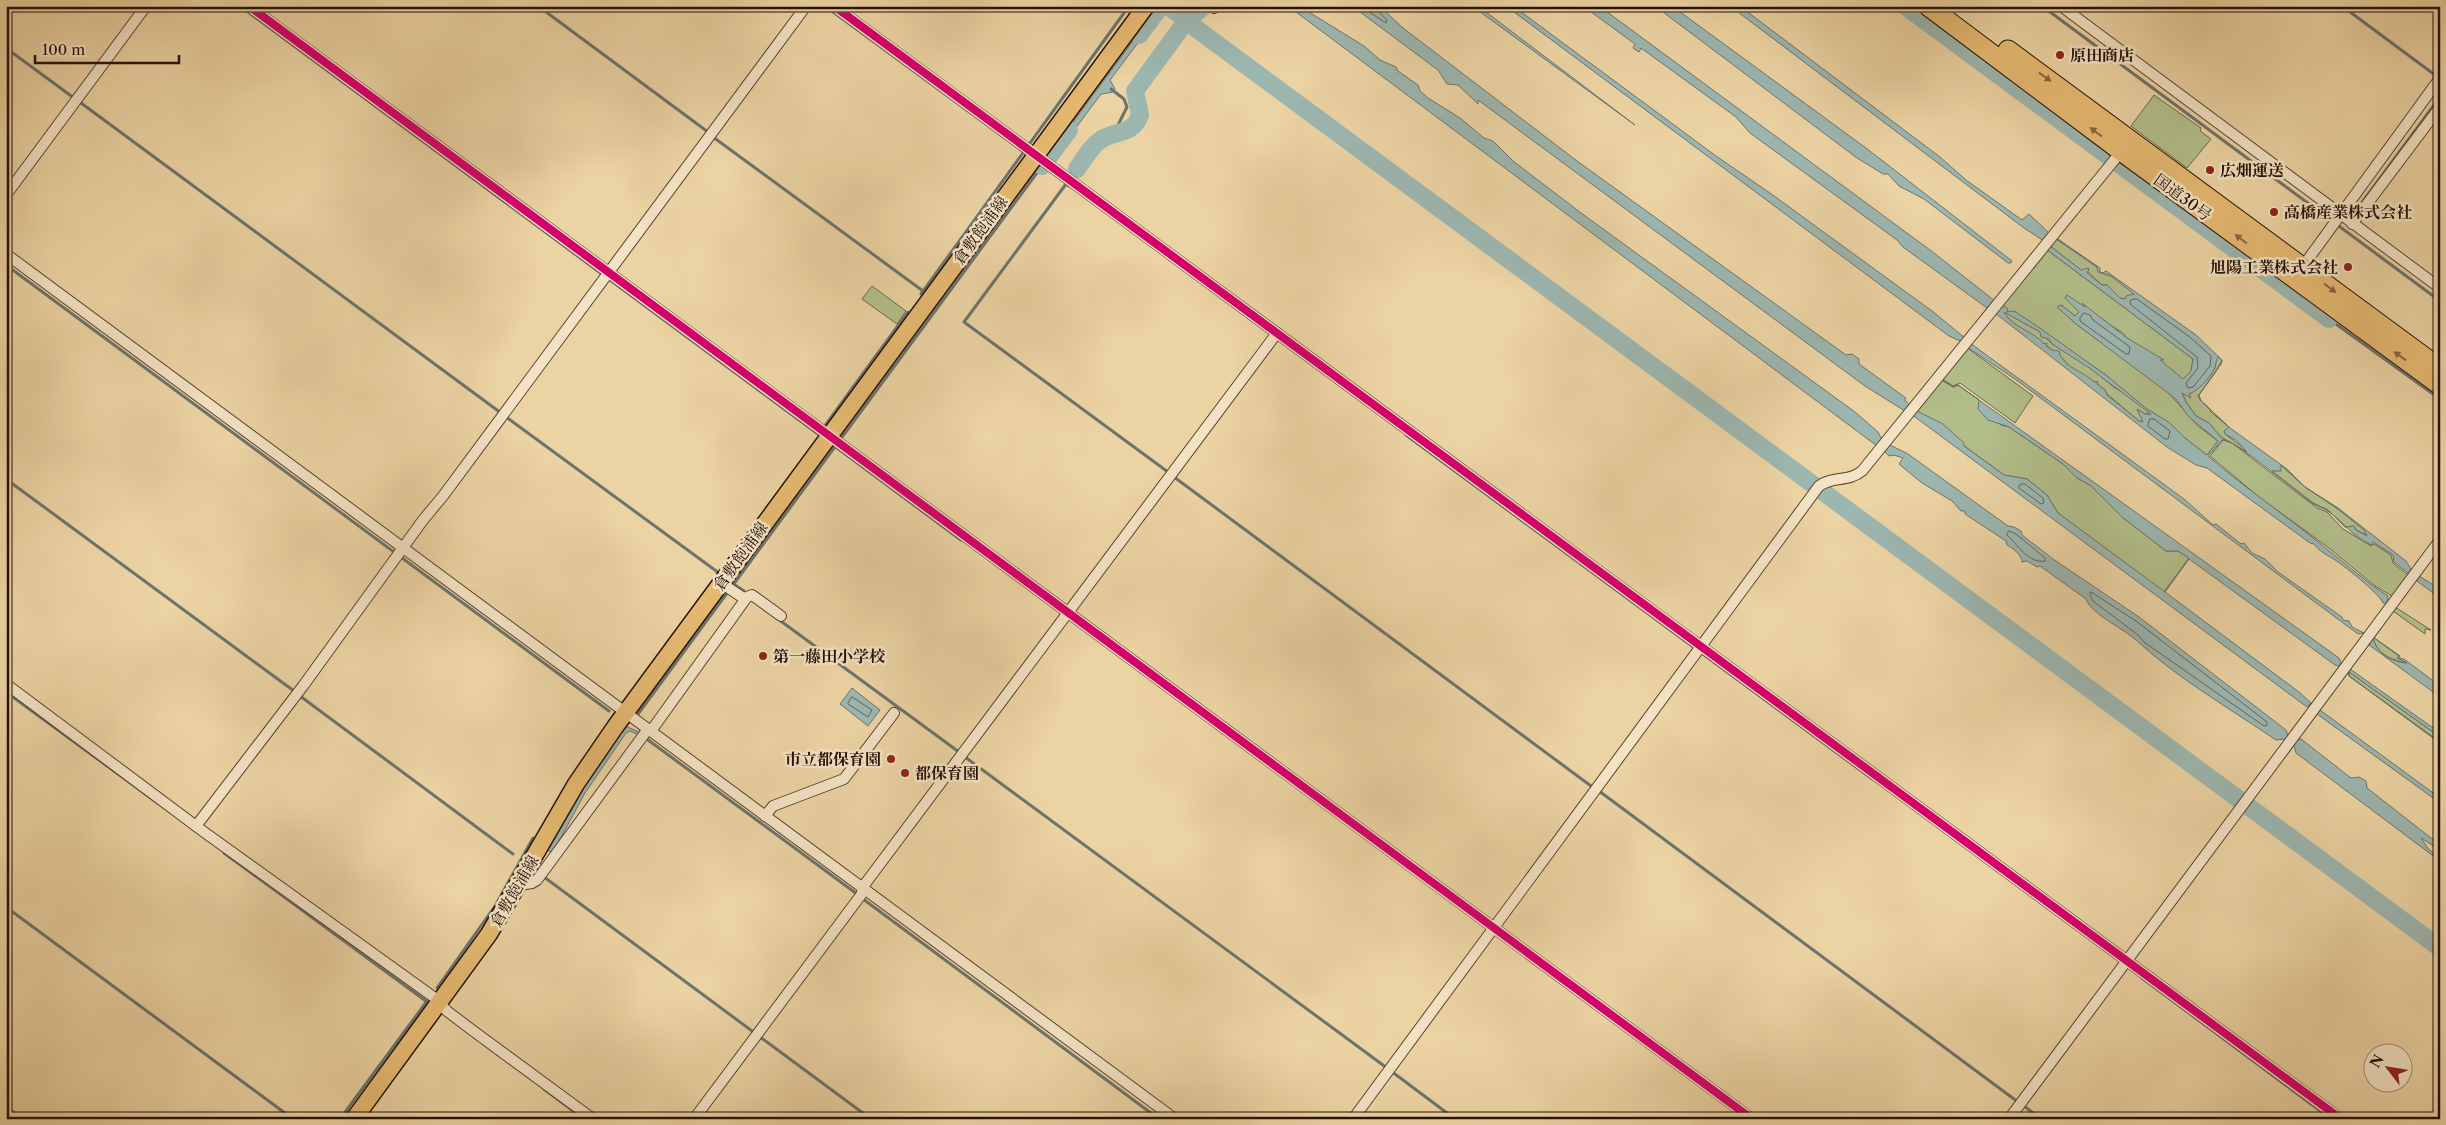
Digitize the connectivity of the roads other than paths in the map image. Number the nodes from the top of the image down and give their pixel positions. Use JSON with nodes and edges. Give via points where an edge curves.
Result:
{"nodes":[{"id":1,"x":146,"y":6,"type":"edge"},
{"id":2,"x":249,"y":6,"type":"edge"},
{"id":3,"x":806,"y":6,"type":"edge"},
{"id":4,"x":834,"y":6,"type":"edge"},
{"id":5,"x":1146,"y":6,"type":"edge"},
{"id":6,"x":1211,"y":6,"type":"edge"},
{"id":7,"x":1215,"y":6,"type":"edge"},
{"id":8,"x":1928,"y":6,"type":"edge"},
{"id":9,"x":1949,"y":6,"type":"edge"},
{"id":10,"x":2060,"y":6,"type":"edge"},
{"id":11,"x":2438,"y":84,"type":"edge"},
{"id":12,"x":2440,"y":107,"type":"edge"},
{"id":13,"x":2120,"y":153,"type":"junction"},
{"id":14,"x":1036,"y":154,"type":"junction"},
{"id":15,"x":6,"y":196,"type":"edge"},
{"id":16,"x":2342,"y":220,"type":"junction"},
{"id":17,"x":6,"y":254,"type":"edge"},
{"id":18,"x":2298,"y":272,"type":"junction"},
{"id":19,"x":606,"y":275,"type":"junction"},
{"id":20,"x":2440,"y":288,"type":"edge"},
{"id":21,"x":1277,"y":333,"type":"junction"},
{"id":22,"x":2440,"y":369,"type":"edge"},
{"id":23,"x":2440,"y":385,"type":"edge"},
{"id":24,"x":836,"y":440,"type":"junction"},
{"id":25,"x":2440,"y":540,"type":"edge"},
{"id":26,"x":399,"y":552,"type":"junction"},
{"id":27,"x":728,"y":587,"type":"junction"},
{"id":28,"x":745,"y":599,"type":"junction"},
{"id":29,"x":1068,"y":612,"type":"junction"},
{"id":30,"x":781,"y":616,"type":"dead end"},
{"id":31,"x":1700,"y":650,"type":"junction"},
{"id":32,"x":6,"y":684,"type":"edge"},
{"id":33,"x":625,"y":713,"type":"junction"},
{"id":34,"x":894,"y":713,"type":"dead end"},
{"id":35,"x":646,"y":733,"type":"junction"},
{"id":36,"x":765,"y":816,"type":"junction"},
{"id":37,"x":196,"y":826,"type":"junction"},
{"id":38,"x":520,"y":885,"type":"junction"},
{"id":39,"x":864,"y":889,"type":"junction"},
{"id":40,"x":1494,"y":927,"type":"junction"},
{"id":41,"x":2125,"y":963,"type":"junction"},
{"id":42,"x":440,"y":1003,"type":"junction"},
{"id":43,"x":6,"y":1112,"type":"edge"},
{"id":44,"x":15,"y":1119,"type":"edge"},
{"id":45,"x":354,"y":1119,"type":"edge"},
{"id":46,"x":593,"y":1119,"type":"edge"},
{"id":47,"x":694,"y":1119,"type":"edge"},
{"id":48,"x":1175,"y":1119,"type":"edge"},
{"id":49,"x":1353,"y":1119,"type":"edge"},
{"id":50,"x":1752,"y":1119,"type":"edge"},
{"id":51,"x":2009,"y":1119,"type":"edge"},
{"id":52,"x":2341,"y":1119,"type":"edge"}],
"edges":[{"from":1,"to":15,"type":"street"},
{"from":2,"to":19,"type":"street"},
{"from":3,"to":19,"type":"street"},
{"from":4,"to":14,"type":"street"},
{"from":5,"to":14,"type":"main road","name":"倉敷飽浦線"},
{"from":6,"to":7,"type":"street"},
{"from":13,"to":8,"type":"highway","name":"国道30号","one_way":true},
{"from":9,"to":13,"type":"highway","name":"国道30号","one_way":true},
{"from":10,"to":16,"type":"street"},
{"from":11,"to":16,"type":"street"},
{"from":12,"to":16,"type":"street"},
{"from":13,"to":18,"type":"highway","name":"国道30号"},
{"from":13,"to":31,"type":"street","via":[[1862,471],[1855,477],[1830,480],[1818,489]]},
{"from":14,"to":21,"type":"street"},
{"from":14,"to":24,"type":"main road","name":"倉敷飽浦線"},
{"from":16,"to":18,"type":"street"},
{"from":16,"to":20,"type":"street"},
{"from":17,"to":26,"type":"street"},
{"from":18,"to":22,"type":"highway","name":"国道30号","one_way":true},
{"from":23,"to":18,"type":"highway","name":"国道30号","one_way":true},
{"from":19,"to":24,"type":"street"},
{"from":19,"to":26,"type":"street"},
{"from":21,"to":29,"type":"street"},
{"from":21,"to":31,"type":"street"},
{"from":24,"to":27,"type":"main road","name":"倉敷飽浦線"},
{"from":24,"to":29,"type":"street"},
{"from":25,"to":41,"type":"street"},
{"from":26,"to":33,"type":"street"},
{"from":26,"to":37,"type":"street","via":[[314,671]]},
{"from":27,"to":28,"type":"street"},
{"from":27,"to":33,"type":"main road","name":"倉敷飽浦線"},
{"from":28,"to":30,"type":"street","via":[[752,595]]},
{"from":28,"to":35,"type":"street"},
{"from":29,"to":39,"type":"street"},
{"from":29,"to":40,"type":"street"},
{"from":31,"to":40,"type":"street"},
{"from":31,"to":41,"type":"street"},
{"from":32,"to":37,"type":"street"},
{"from":33,"to":35,"type":"street"},
{"from":33,"to":38,"type":"main road","name":"倉敷飽浦線","via":[[576,784]]},
{"from":34,"to":36,"type":"street","via":[[844,779],[773,806]]},
{"from":35,"to":36,"type":"street"},
{"from":35,"to":38,"type":"street","via":[[537,880]]},
{"from":36,"to":39,"type":"street"},
{"from":37,"to":42,"type":"street"},
{"from":38,"to":42,"type":"main road","name":"倉敷飽浦線","via":[[490,934]]},
{"from":39,"to":47,"type":"street"},
{"from":39,"to":48,"type":"street"},
{"from":40,"to":49,"type":"street"},
{"from":40,"to":50,"type":"street"},
{"from":41,"to":51,"type":"street"},
{"from":41,"to":52,"type":"street"},
{"from":42,"to":45,"type":"main road","name":"倉敷飽浦線"},
{"from":42,"to":46,"type":"street"},
{"from":43,"to":44,"type":"street"}]}
